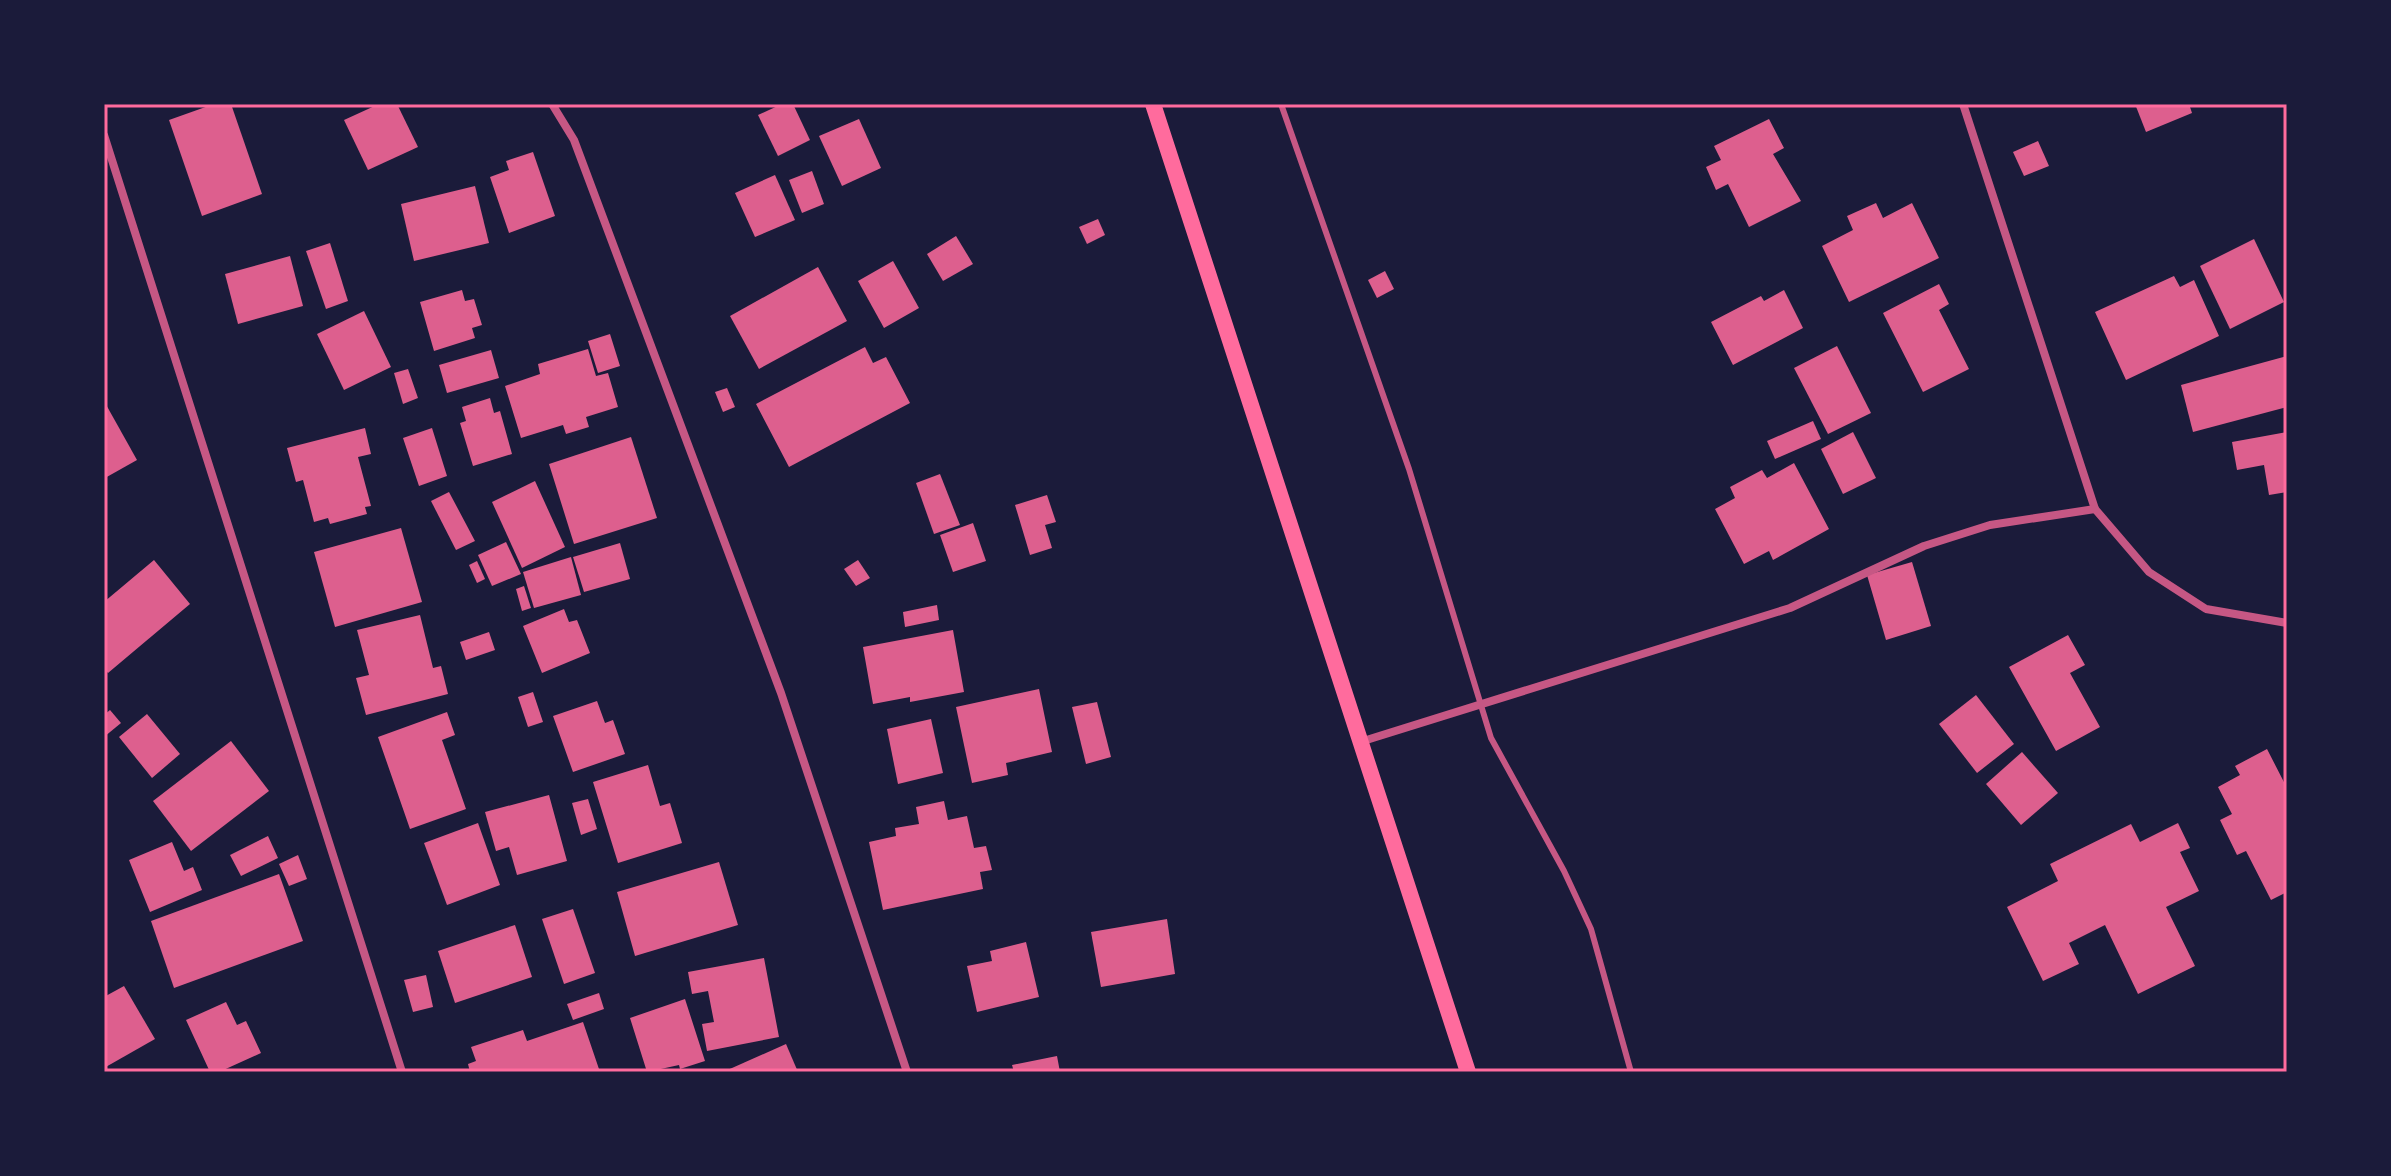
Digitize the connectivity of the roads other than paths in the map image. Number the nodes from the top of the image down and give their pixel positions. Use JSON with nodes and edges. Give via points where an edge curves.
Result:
{"nodes":[{"id":1,"x":552,"y":104,"type":"edge"},
{"id":2,"x":1153,"y":104,"type":"edge"},
{"id":3,"x":1281,"y":104,"type":"edge"},
{"id":4,"x":1963,"y":104,"type":"edge"},
{"id":5,"x":104,"y":135,"type":"edge"},
{"id":6,"x":2095,"y":509,"type":"junction"},
{"id":7,"x":2287,"y":623,"type":"edge"},
{"id":8,"x":1481,"y":706,"type":"junction"},
{"id":9,"x":1360,"y":742,"type":"junction"},
{"id":10,"x":402,"y":1072,"type":"edge"},
{"id":11,"x":907,"y":1072,"type":"edge"},
{"id":12,"x":1468,"y":1072,"type":"edge"},
{"id":13,"x":1631,"y":1072,"type":"edge"}],
"edges":[{"from":1,"to":11,"type":"street","via":[[574,140],[781,693]]},
{"from":2,"to":9,"type":"main road"},
{"from":3,"to":8,"type":"lane","via":[[1409,469]]},
{"from":4,"to":6,"type":"street"},
{"from":5,"to":10,"type":"street"},
{"from":6,"to":7,"type":"street","via":[[2149,572],[2206,609]]},
{"from":6,"to":8,"type":"street","via":[[1990,525],[1924,546],[1790,608]]},
{"from":8,"to":9,"type":"street"},
{"from":8,"to":13,"type":"lane","via":[[1491,738],[1591,929]]},
{"from":9,"to":12,"type":"main road"}]}
